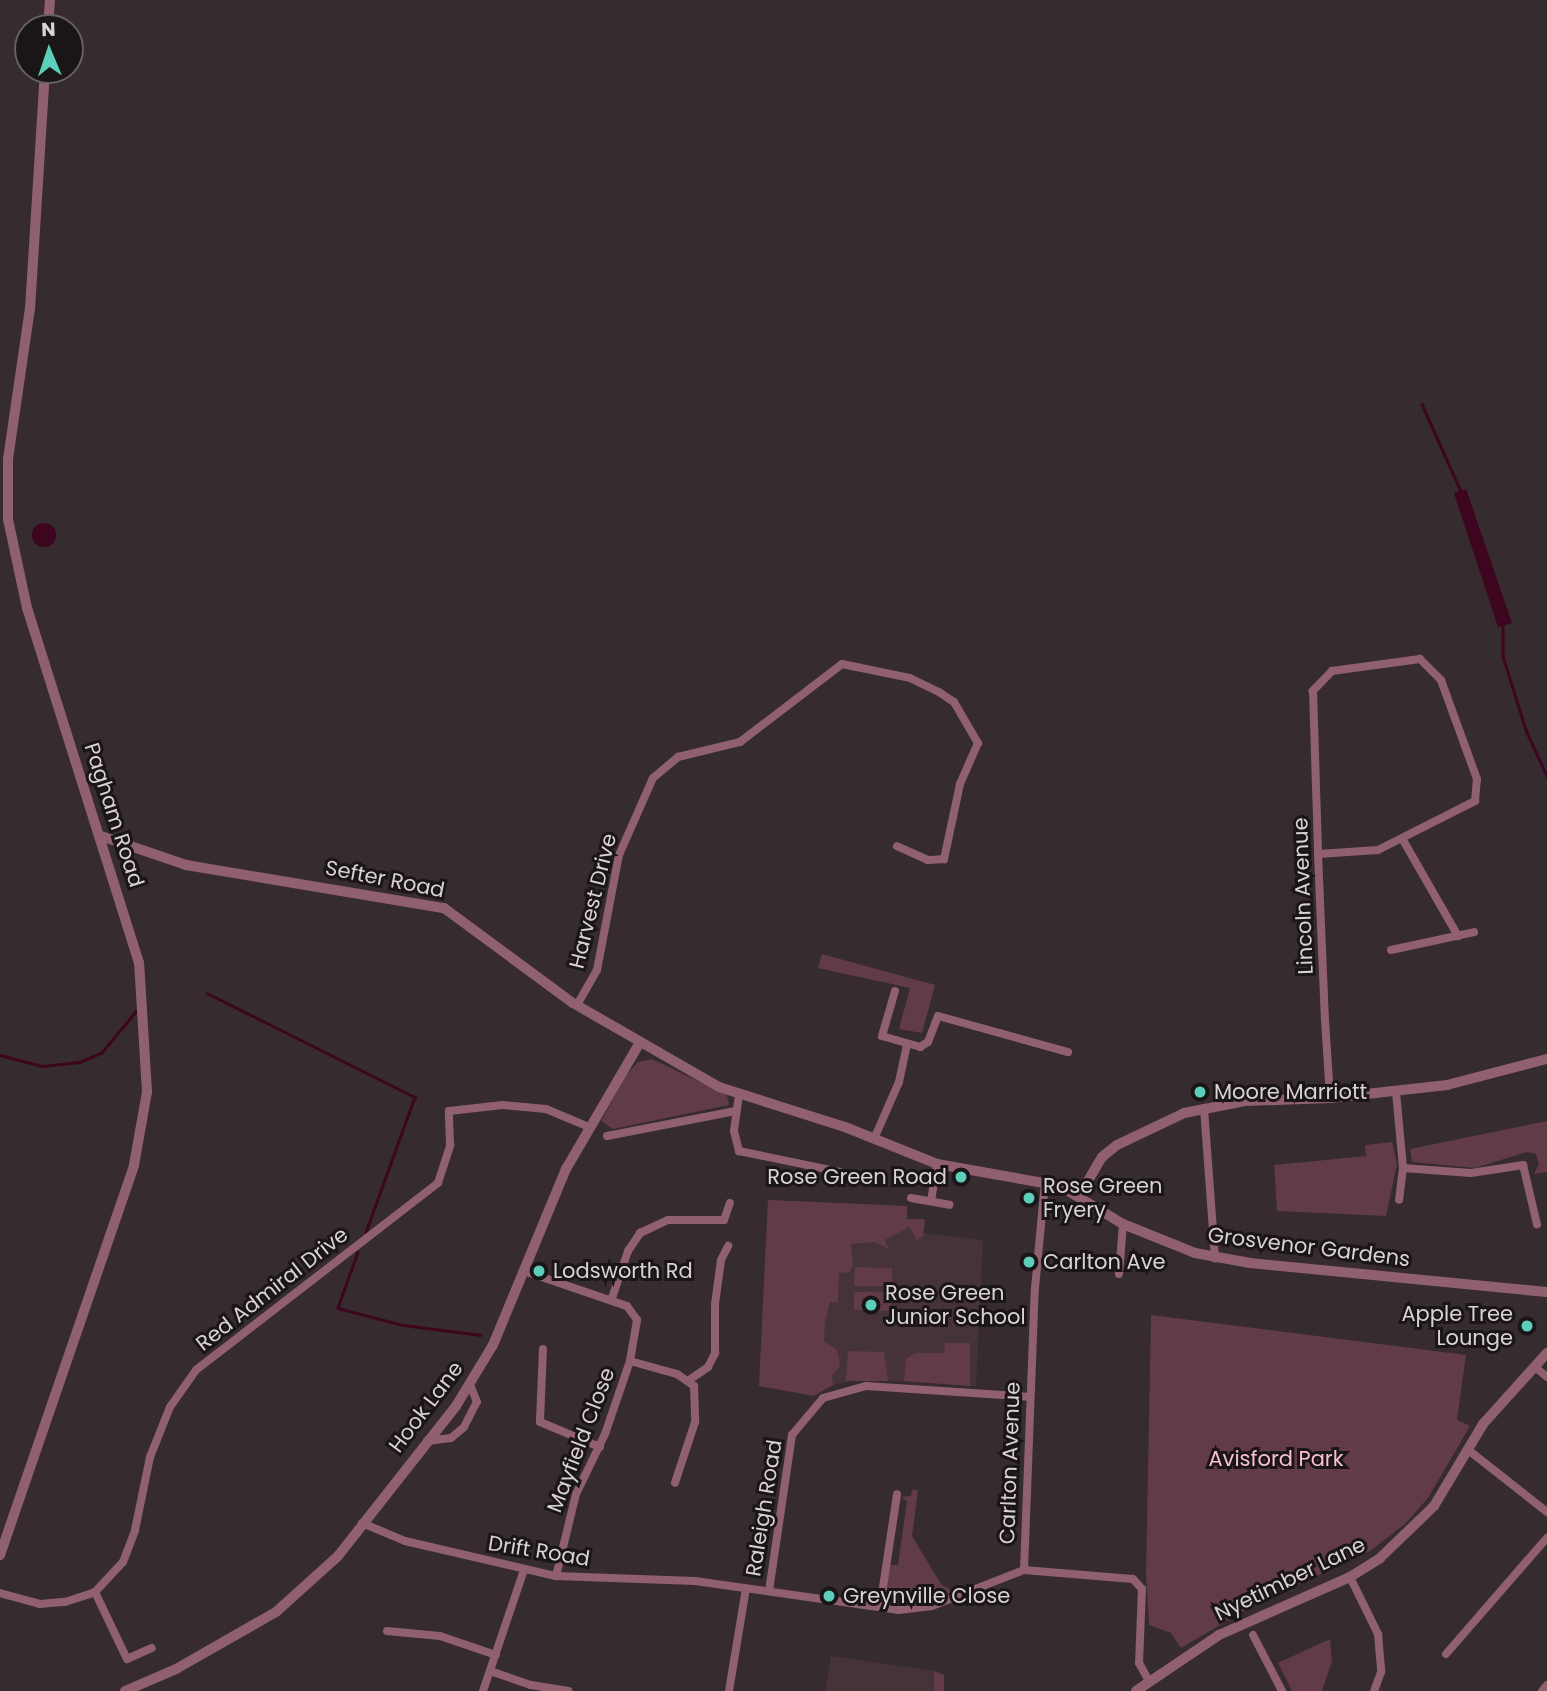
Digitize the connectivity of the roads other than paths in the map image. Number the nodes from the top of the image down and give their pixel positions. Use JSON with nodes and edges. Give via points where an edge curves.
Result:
{"nodes":[{"id":1,"x":45,"y":84,"type":"edge"},
{"id":2,"x":101,"y":836,"type":"junction"},
{"id":3,"x":1403,"y":840,"type":"junction"},
{"id":4,"x":897,"y":846,"type":"dead end"},
{"id":5,"x":1318,"y":854,"type":"junction"},
{"id":6,"x":1474,"y":932,"type":"dead end"},
{"id":7,"x":1458,"y":936,"type":"junction"},
{"id":8,"x":1391,"y":950,"type":"dead end"},
{"id":9,"x":895,"y":991,"type":"dead end"},
{"id":10,"x":577,"y":1006,"type":"junction"},
{"id":11,"x":639,"y":1044,"type":"junction"},
{"id":12,"x":907,"y":1044,"type":"junction"},
{"id":13,"x":1068,"y":1052,"type":"dead end"},
{"id":14,"x":1547,"y":1059,"type":"edge"},
{"id":15,"x":1396,"y":1092,"type":"junction"},
{"id":16,"x":739,"y":1095,"type":"junction"},
{"id":17,"x":1330,"y":1098,"type":"junction"},
{"id":18,"x":1204,"y":1108,"type":"junction"},
{"id":19,"x":736,"y":1111,"type":"junction"},
{"id":20,"x":589,"y":1127,"type":"junction"},
{"id":21,"x":607,"y":1136,"type":"dead end"},
{"id":22,"x":874,"y":1139,"type":"junction"},
{"id":23,"x":937,"y":1164,"type":"junction"},
{"id":24,"x":1403,"y":1168,"type":"junction"},
{"id":25,"x":840,"y":1172,"type":"dead end"},
{"id":26,"x":1045,"y":1182,"type":"junction"},
{"id":27,"x":1079,"y":1196,"type":"junction"},
{"id":28,"x":911,"y":1198,"type":"dead end"},
{"id":29,"x":1399,"y":1200,"type":"dead end"},
{"id":30,"x":931,"y":1202,"type":"junction"},
{"id":31,"x":730,"y":1203,"type":"dead end"},
{"id":32,"x":949,"y":1205,"type":"dead end"},
{"id":33,"x":1123,"y":1224,"type":"junction"},
{"id":34,"x":1537,"y":1224,"type":"dead end"},
{"id":35,"x":728,"y":1245,"type":"dead end"},
{"id":36,"x":708,"y":1258,"type":"dead end"},
{"id":37,"x":1215,"y":1259,"type":"junction"},
{"id":38,"x":721,"y":1260,"type":"junction"},
{"id":39,"x":524,"y":1271,"type":"junction"},
{"id":40,"x":1119,"y":1274,"type":"dead end"},
{"id":41,"x":1547,"y":1292,"type":"edge"},
{"id":42,"x":612,"y":1298,"type":"junction"},
{"id":43,"x":542,"y":1349,"type":"dead end"},
{"id":44,"x":1547,"y":1353,"type":"edge"},
{"id":45,"x":630,"y":1361,"type":"junction"},
{"id":46,"x":1535,"y":1367,"type":"junction"},
{"id":47,"x":1547,"y":1377,"type":"edge"},
{"id":48,"x":689,"y":1380,"type":"junction"},
{"id":49,"x":470,"y":1385,"type":"junction"},
{"id":50,"x":1030,"y":1397,"type":"junction"},
{"id":51,"x":427,"y":1441,"type":"junction"},
{"id":52,"x":600,"y":1447,"type":"junction"},
{"id":53,"x":1467,"y":1449,"type":"junction"},
{"id":54,"x":675,"y":1483,"type":"dead end"},
{"id":55,"x":897,"y":1494,"type":"dead end"},
{"id":56,"x":1547,"y":1512,"type":"edge"},
{"id":57,"x":362,"y":1523,"type":"junction"},
{"id":58,"x":1547,"y":1538,"type":"edge"},
{"id":59,"x":0,"y":1555,"type":"edge"},
{"id":60,"x":524,"y":1570,"type":"junction"},
{"id":61,"x":1024,"y":1570,"type":"junction"},
{"id":62,"x":556,"y":1576,"type":"junction"},
{"id":63,"x":1350,"y":1577,"type":"junction"},
{"id":64,"x":746,"y":1588,"type":"junction"},
{"id":65,"x":769,"y":1591,"type":"junction"},
{"id":66,"x":95,"y":1592,"type":"junction"},
{"id":67,"x":0,"y":1593,"type":"edge"},
{"id":68,"x":880,"y":1607,"type":"junction"},
{"id":69,"x":387,"y":1630,"type":"dead end"},
{"id":70,"x":1253,"y":1635,"type":"dead end"},
{"id":71,"x":152,"y":1648,"type":"dead end"},
{"id":72,"x":1446,"y":1654,"type":"dead end"},
{"id":73,"x":496,"y":1655,"type":"junction"},
{"id":74,"x":490,"y":1671,"type":"junction"},
{"id":75,"x":1149,"y":1681,"type":"junction"},
{"id":76,"x":1547,"y":1685,"type":"edge"},
{"id":77,"x":151,"y":1686,"type":"edge"},
{"id":78,"x":125,"y":1691,"type":"edge"},
{"id":79,"x":483,"y":1691,"type":"edge"},
{"id":80,"x":569,"y":1691,"type":"edge"},
{"id":81,"x":729,"y":1691,"type":"edge"},
{"id":82,"x":1136,"y":1691,"type":"edge"},
{"id":83,"x":1282,"y":1691,"type":"edge"},
{"id":84,"x":1374,"y":1691,"type":"edge"},
{"id":85,"x":1542,"y":1691,"type":"edge"}],
"edges":[{"from":1,"to":2,"type":"street","name":"Pagham Road","via":[[30,309],[8,459],[8,519],[27,608]]},
{"from":2,"to":10,"type":"street","name":"Sefter Road","via":[[186,865],[444,908]]},
{"from":2,"to":59,"type":"street","name":"Pagham Road","via":[[129,923],[144,994],[143,1133]]},
{"from":3,"to":5,"type":"street","via":[[1378,850]]},
{"from":3,"to":5,"type":"street","name":"Lincoln Avenue","via":[[1469,808],[1478,792],[1437,673],[1420,660],[1407,658],[1332,671],[1313,691]]},
{"from":3,"to":7,"type":"street"},
{"from":4,"to":10,"type":"street","name":"Harvest Drive","via":[[928,860],[944,859],[960,784],[978,743],[954,702],[910,678],[862,666],[837,666],[740,743],[663,766],[646,789],[619,855],[601,958]]},
{"from":5,"to":17,"type":"street","name":"Lincoln Avenue"},
{"from":6,"to":7,"type":"street"},
{"from":7,"to":8,"type":"street"},
{"from":9,"to":12,"type":"street","via":[[882,1036]]},
{"from":10,"to":11,"type":"street","name":"Sefter Road"},
{"from":11,"to":16,"type":"street","name":"Sefter Road"},
{"from":11,"to":20,"type":"street","name":"Hook Lane"},
{"from":12,"to":13,"type":"street","via":[[920,1047],[928,1042],[938,1016]]},
{"from":12,"to":22,"type":"street","via":[[899,1082]]},
{"from":14,"to":15,"type":"street","via":[[1468,1080]]},
{"from":15,"to":17,"type":"street"},
{"from":15,"to":24,"type":"street"},
{"from":16,"to":19,"type":"street"},
{"from":16,"to":22,"type":"street"},
{"from":17,"to":18,"type":"street","via":[[1245,1101]]},
{"from":18,"to":27,"type":"street","via":[[1117,1145],[1102,1157]]},
{"from":18,"to":37,"type":"street"},
{"from":19,"to":21,"type":"street"},
{"from":19,"to":25,"type":"street","via":[[734,1144],[739,1151]]},
{"from":20,"to":39,"type":"street","name":"Hook Lane"},
{"from":20,"to":66,"type":"street","name":"Red Admiral Drive","via":[[546,1109],[503,1105],[449,1111],[450,1145],[438,1183],[196,1370],[170,1407],[150,1457],[135,1530],[122,1562]]},
{"from":22,"to":23,"type":"street"},
{"from":23,"to":26,"type":"street"},
{"from":23,"to":30,"type":"street"},
{"from":24,"to":29,"type":"street"},
{"from":24,"to":34,"type":"street","via":[[1471,1173],[1523,1165]]},
{"from":26,"to":27,"type":"street"},
{"from":26,"to":50,"type":"street","name":"Carlton Avenue"},
{"from":27,"to":33,"type":"street","name":"Grosvenor Gardens"},
{"from":28,"to":30,"type":"street"},
{"from":30,"to":32,"type":"street"},
{"from":31,"to":42,"type":"street","via":[[724,1220],[668,1220],[640,1233],[628,1251]]},
{"from":33,"to":37,"type":"street","name":"Grosvenor Gardens"},
{"from":33,"to":40,"type":"street"},
{"from":35,"to":38,"type":"street"},
{"from":36,"to":38,"type":"street"},
{"from":37,"to":41,"type":"street","name":"Grosvenor Gardens"},
{"from":38,"to":48,"type":"street","via":[[715,1353],[708,1367]]},
{"from":39,"to":42,"type":"street","via":[[585,1294]]},
{"from":39,"to":49,"type":"street","name":"Hook Lane","via":[[494,1345]]},
{"from":42,"to":45,"type":"street","via":[[627,1306],[637,1320]]},
{"from":43,"to":52,"type":"street","via":[[540,1422]]},
{"from":44,"to":46,"type":"street","name":"Nyetimber Lane"},
{"from":45,"to":48,"type":"street","name":"Mayfield Close"},
{"from":45,"to":52,"type":"street","name":"Mayfield Close"},
{"from":46,"to":47,"type":"street"},
{"from":46,"to":53,"type":"street","name":"Nyetimber Lane","via":[[1483,1424]]},
{"from":48,"to":54,"type":"street","via":[[696,1393],[695,1422]]},
{"from":49,"to":51,"type":"street","name":"Hook Lane"},
{"from":49,"to":51,"type":"street","via":[[477,1402],[464,1427],[451,1438]]},
{"from":50,"to":61,"type":"street","name":"Carlton Avenue"},
{"from":50,"to":65,"type":"street","name":"Raleigh Road","via":[[866,1386],[824,1398],[792,1435]]},
{"from":51,"to":57,"type":"street","name":"Hook Lane"},
{"from":52,"to":62,"type":"street","name":"Mayfield Close","via":[[576,1494]]},
{"from":53,"to":56,"type":"street"},
{"from":53,"to":63,"type":"street","name":"Nyetimber Lane","via":[[1449,1483],[1416,1527]]},
{"from":55,"to":68,"type":"street"},
{"from":57,"to":60,"type":"street","name":"Drift Road","via":[[405,1541]]},
{"from":57,"to":77,"type":"street","name":"Hook Lane","via":[[303,1592]]},
{"from":58,"to":72,"type":"street"},
{"from":60,"to":62,"type":"street","name":"Drift Road"},
{"from":60,"to":73,"type":"street"},
{"from":61,"to":68,"type":"street","name":"Drift Road","via":[[925,1608]]},
{"from":61,"to":75,"type":"street","name":"Carlton Avenue","via":[[1138,1581],[1142,1589],[1139,1663]]},
{"from":62,"to":64,"type":"street","name":"Drift Road"},
{"from":63,"to":75,"type":"street","name":"Nyetimber Lane","via":[[1219,1635]]},
{"from":63,"to":84,"type":"street","via":[[1378,1634],[1381,1672]]},
{"from":64,"to":65,"type":"street","name":"Drift Road"},
{"from":64,"to":81,"type":"street"},
{"from":65,"to":68,"type":"street","name":"Drift Road"},
{"from":66,"to":67,"type":"street","via":[[40,1604]]},
{"from":66,"to":71,"type":"street","via":[[127,1659]]},
{"from":69,"to":73,"type":"street","via":[[440,1636]]},
{"from":70,"to":83,"type":"street"},
{"from":73,"to":74,"type":"street"},
{"from":74,"to":79,"type":"street"},
{"from":74,"to":80,"type":"street","via":[[531,1685]]},
{"from":75,"to":82,"type":"street","name":"Nyetimber Lane"},
{"from":76,"to":85,"type":"street"},
{"from":77,"to":78,"type":"street","name":"Hook Lane"}]}
